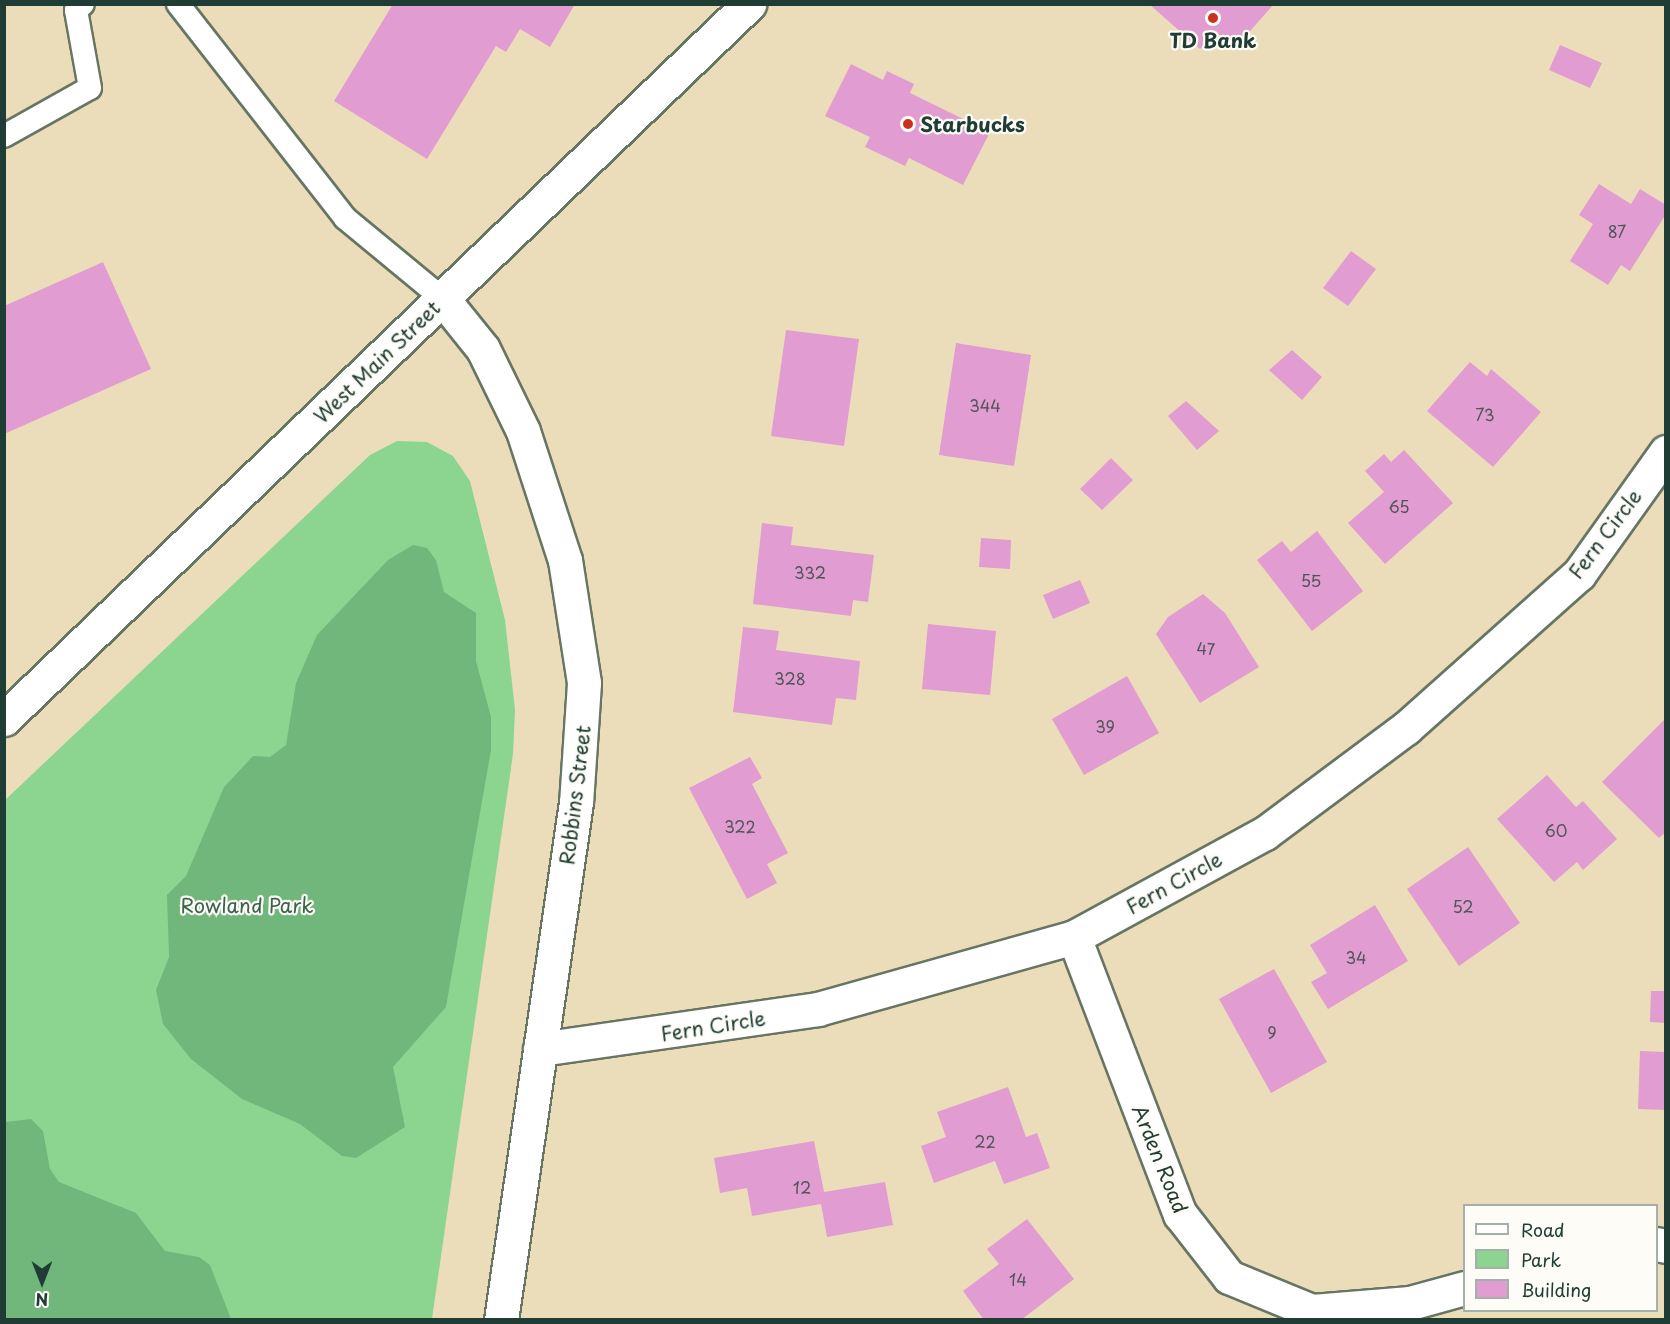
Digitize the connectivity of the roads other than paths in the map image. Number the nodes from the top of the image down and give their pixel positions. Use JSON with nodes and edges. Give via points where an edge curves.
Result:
{"nodes":[{"id":1,"x":83,"y":4,"type":"edge"},
{"id":2,"x":177,"y":4,"type":"edge"},
{"id":3,"x":749,"y":4,"type":"edge"},
{"id":4,"x":4,"y":136,"type":"edge"},
{"id":5,"x":442,"y":298,"type":"junction"},
{"id":6,"x":1665,"y":452,"type":"edge"},
{"id":7,"x":4,"y":719,"type":"edge"},
{"id":8,"x":1074,"y":937,"type":"junction"},
{"id":9,"x":540,"y":1049,"type":"junction"},
{"id":10,"x":1463,"y":1288,"type":"edge"},
{"id":11,"x":501,"y":1320,"type":"edge"}],
"edges":[{"from":1,"to":4,"type":"lane","via":[[76,10],[90,88]]},
{"from":2,"to":5,"type":"lane","via":[[345,218]]},
{"from":3,"to":5,"type":"street","name":"West Main Street"},
{"from":5,"to":7,"type":"street","name":"West Main Street"},
{"from":5,"to":9,"type":"street","name":"Robbins Street","via":[[483,349],[524,431],[565,560],[582,654],[584,736]]},
{"from":6,"to":8,"type":"street","name":"Fern Circle","via":[[1579,574],[1406,728],[1265,833]]},
{"from":8,"to":9,"type":"street","name":"Fern Circle","via":[[818,1009]]},
{"from":8,"to":10,"type":"street","name":"Arden Road","via":[[1180,1214],[1229,1277],[1312,1311],[1410,1303]]},
{"from":9,"to":11,"type":"street","name":"Robbins Street"}]}
